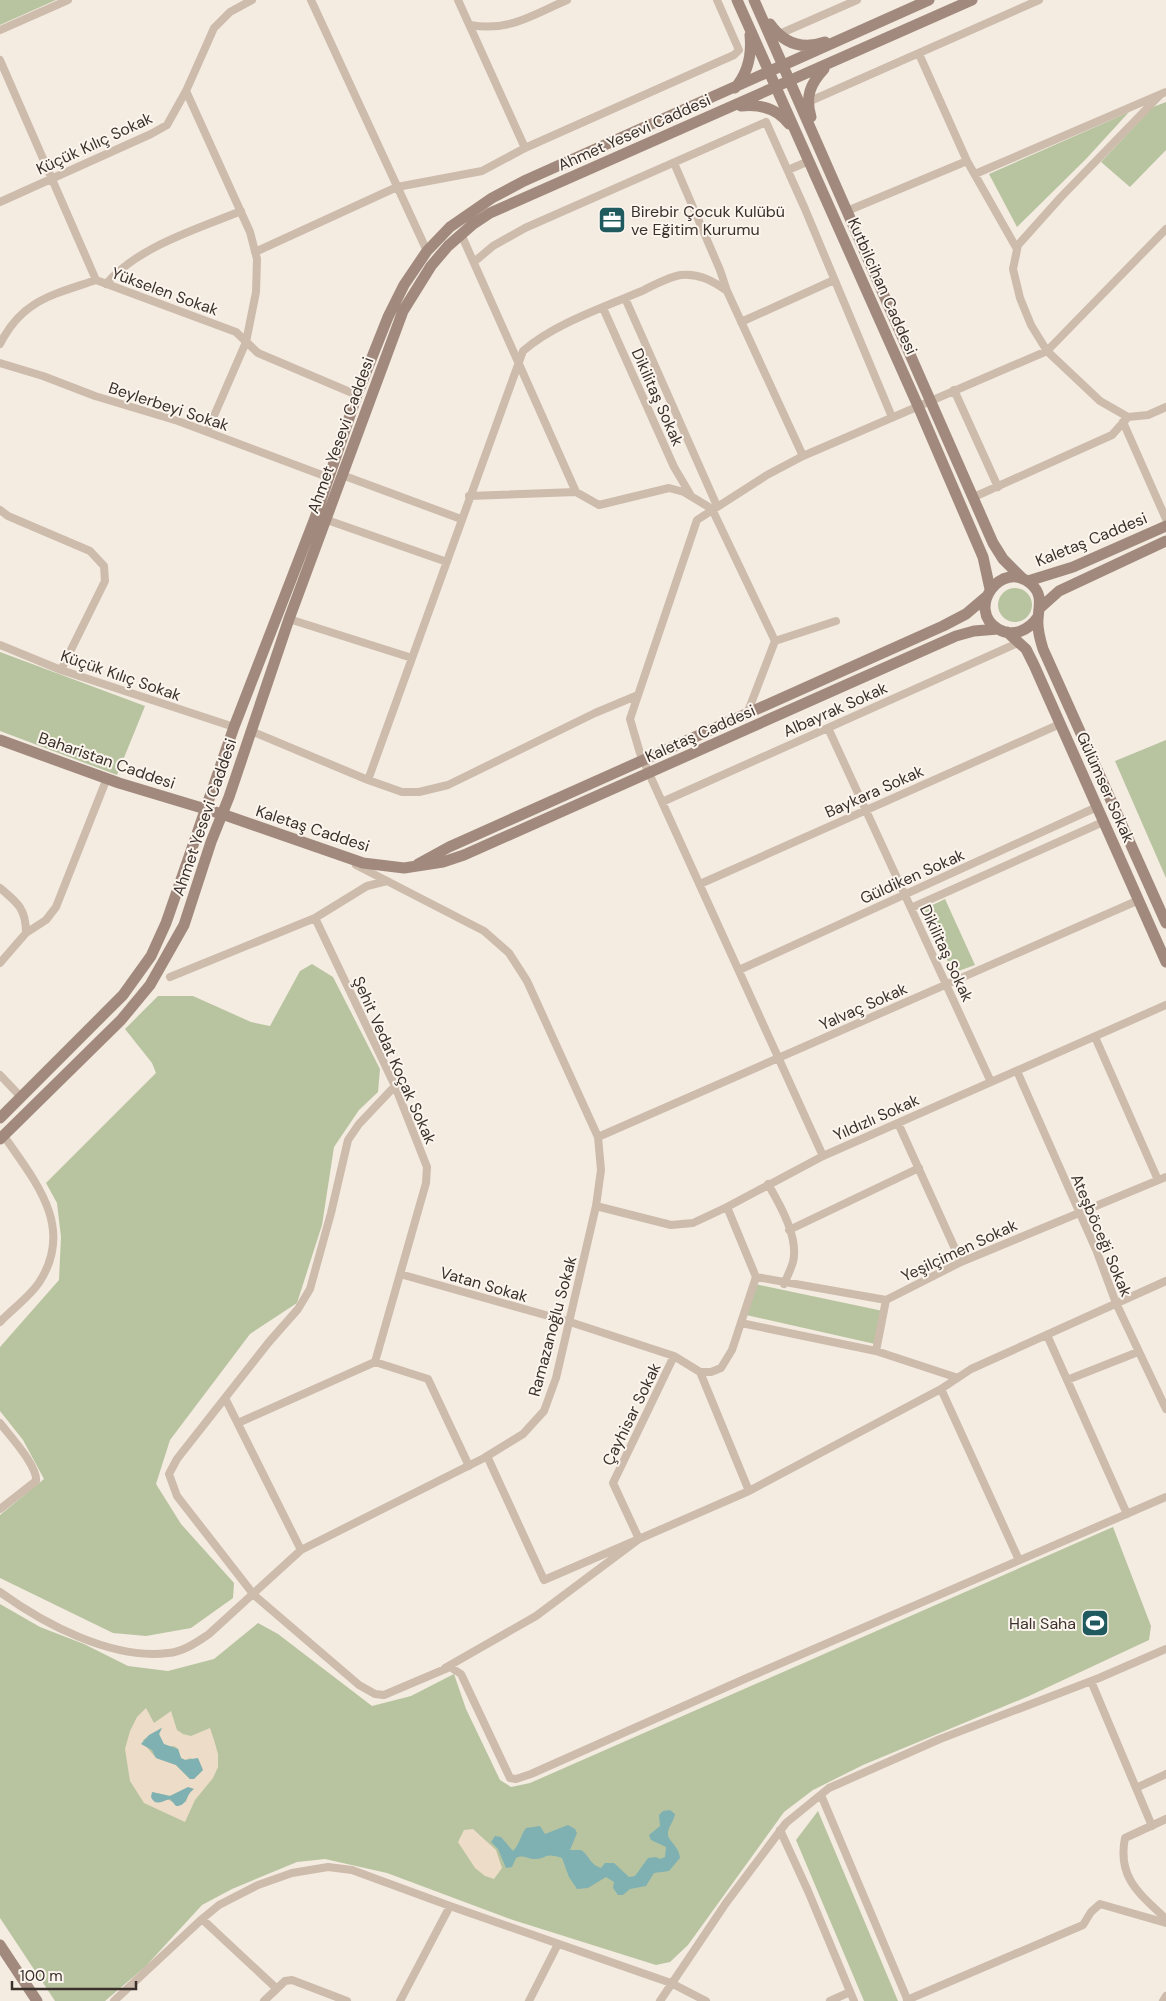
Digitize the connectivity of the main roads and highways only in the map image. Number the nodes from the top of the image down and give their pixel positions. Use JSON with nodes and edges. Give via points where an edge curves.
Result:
{"nodes":[{"id":1,"x":737,"y":0,"type":"edge"},
{"id":2,"x":929,"y":0,"type":"edge"},
{"id":3,"x":972,"y":0,"type":"edge"},
{"id":4,"x":756,"y":3,"type":"edge"},
{"id":5,"x":876,"y":25,"type":"junction"},
{"id":6,"x":749,"y":26,"type":"junction"},
{"id":7,"x":828,"y":64,"type":"junction"},
{"id":8,"x":783,"y":67,"type":"junction"},
{"id":9,"x":770,"y":73,"type":"junction"},
{"id":10,"x":790,"y":82,"type":"junction"},
{"id":11,"x":776,"y":88,"type":"junction"},
{"id":12,"x":734,"y":89,"type":"junction"},
{"id":13,"x":732,"y":107,"type":"junction"},
{"id":14,"x":800,"y":140,"type":"junction"},
{"id":15,"x":818,"y":146,"type":"junction"},
{"id":16,"x":1166,"y":526,"type":"edge"},
{"id":17,"x":1166,"y":541,"type":"edge"},
{"id":18,"x":1025,"y":580,"type":"junction"},
{"id":19,"x":988,"y":593,"type":"junction"},
{"id":20,"x":1039,"y":612,"type":"junction"},
{"id":21,"x":1003,"y":630,"type":"junction"},
{"id":22,"x":0,"y":740,"type":"edge"},
{"id":23,"x":204,"y":810,"type":"junction"},
{"id":24,"x":222,"y":814,"type":"junction"},
{"id":25,"x":414,"y":866,"type":"junction"},
{"id":26,"x":1166,"y":923,"type":"edge"},
{"id":27,"x":1166,"y":962,"type":"edge"},
{"id":28,"x":0,"y":1118,"type":"edge"},
{"id":29,"x":2,"y":1137,"type":"edge"},
{"id":30,"x":0,"y":1946,"type":"edge"},
{"id":31,"x":37,"y":2001,"type":"edge"}],
"edges":[{"from":1,"to":6,"type":"main road","name":"Kutbilcihan Caddesi"},
{"from":2,"to":5,"type":"main road","name":"Ahmet Yesevi Caddesi"},
{"from":3,"to":7,"type":"main road","name":"Ahmet Yesevi Caddesi"},
{"from":4,"to":5,"type":"main road","via":[[777,35],[789,42],[813,46]]},
{"from":4,"to":8,"type":"main road","name":"Kutbilcihan Caddesi"},
{"from":5,"to":8,"type":"main road","name":"Ahmet Yesevi Caddesi"},
{"from":6,"to":9,"type":"main road","name":"Kutbilcihan Caddesi"},
{"from":6,"to":12,"type":"main road","via":[[750,57],[746,71]]},
{"from":7,"to":10,"type":"main road","name":"Ahmet Yesevi Caddesi"},
{"from":7,"to":15,"type":"main road","via":[[813,82],[808,102]]},
{"from":8,"to":9,"type":"main road","name":"Ahmet Yesevi Caddesi"},
{"from":8,"to":10,"type":"main road","name":"Kutbilcihan Caddesi"},
{"from":9,"to":11,"type":"main road","name":"Kutbilcihan Caddesi"},
{"from":9,"to":12,"type":"main road","name":"Ahmet Yesevi Caddesi"},
{"from":10,"to":11,"type":"main road","name":"Ahmet Yesevi Caddesi"},
{"from":10,"to":15,"type":"main road","name":"Kutbilcihan Caddesi"},
{"from":11,"to":13,"type":"main road","name":"Ahmet Yesevi Caddesi"},
{"from":11,"to":14,"type":"main road","name":"Kutbilcihan Caddesi"},
{"from":12,"to":23,"type":"main road","name":"Ahmet Yesevi Caddesi","via":[[524,181],[467,215],[427,251],[400,293],[357,395],[330,478]]},
{"from":13,"to":14,"type":"main road","via":[[753,104],[770,108],[786,120]]},
{"from":13,"to":24,"type":"main road","name":"Ahmet Yesevi Caddesi","via":[[490,213],[461,234],[431,266],[403,311],[289,619]]},
{"from":14,"to":19,"type":"main road","name":"Kutbilcihan Caddesi","via":[[983,557]]},
{"from":15,"to":18,"type":"main road","name":"Kutbilcihan Caddesi","via":[[998,550]]},
{"from":16,"to":18,"type":"main road","name":"Kaletaş Caddesi","via":[[1073,568]]},
{"from":17,"to":20,"type":"main road","name":"Kaletaş Caddesi","via":[[1059,591]]},
{"from":18,"to":19,"type":"main road","via":[[1004,578]]},
{"from":18,"to":20,"type":"main road","via":[[1037,590]]},
{"from":19,"to":21,"type":"main road","via":[[987,615]]},
{"from":19,"to":25,"type":"main road","name":"Kaletaş Caddesi","via":[[952,622],[449,847]]},
{"from":20,"to":21,"type":"main road","via":[[1025,630]]},
{"from":20,"to":26,"type":"main road","via":[[1038,633],[1043,649]]},
{"from":21,"to":25,"type":"main road","name":"Kaletaş Caddesi","via":[[956,636],[454,859]]},
{"from":21,"to":27,"type":"main road","name":"Gülümser Sokak","via":[[1026,649]]},
{"from":22,"to":23,"type":"main road","name":"Baharistan Caddesi"},
{"from":23,"to":24,"type":"main road","name":"Kaletaş Caddesi"},
{"from":23,"to":28,"type":"main road","name":"Ahmet Yesevi Caddesi","via":[[166,923],[151,956],[123,995]]},
{"from":24,"to":25,"type":"main road","name":"Kaletaş Caddesi","via":[[338,856],[385,867]]},
{"from":24,"to":29,"type":"main road","name":"Ahmet Yesevi Caddesi","via":[[184,925],[150,985],[118,1024]]},
{"from":30,"to":31,"type":"main road"}]}
